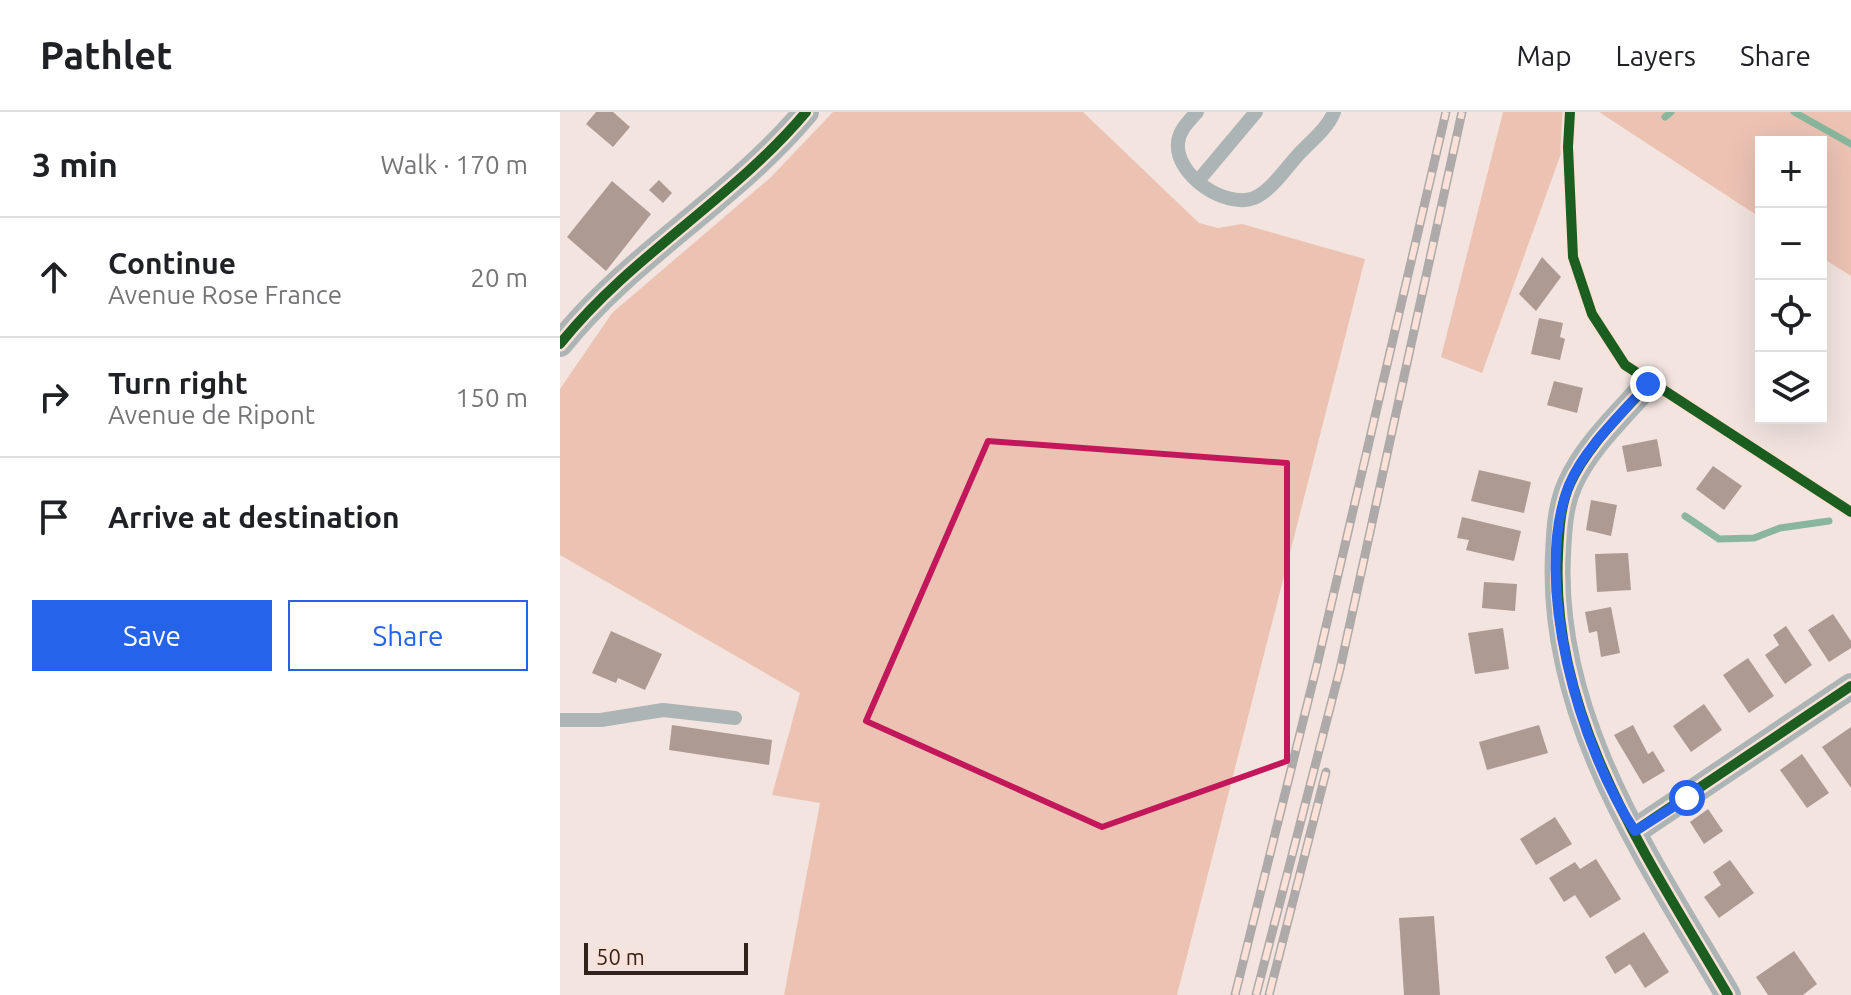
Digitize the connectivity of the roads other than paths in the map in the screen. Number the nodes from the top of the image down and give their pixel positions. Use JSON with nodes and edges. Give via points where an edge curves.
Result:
{"nodes":[{"id":1,"x":806,"y":112,"type":"edge"},
{"id":2,"x":1197,"y":112,"type":"edge"},
{"id":3,"x":1256,"y":112,"type":"edge"},
{"id":4,"x":1334,"y":112,"type":"edge"},
{"id":5,"x":1198,"y":181,"type":"junction"},
{"id":6,"x":560,"y":344,"type":"edge"},
{"id":7,"x":1648,"y":384,"type":"dead end"},
{"id":8,"x":1851,"y":686,"type":"edge"},
{"id":9,"x":735,"y":718,"type":"dead end"},
{"id":10,"x":560,"y":720,"type":"edge"},
{"id":11,"x":1635,"y":831,"type":"junction"},
{"id":12,"x":1728,"y":995,"type":"edge"}],
"edges":[{"from":1,"to":6,"type":"street","via":[[758,166],[617,281]]},
{"from":2,"to":5,"type":"lane","via":[[1177,142],[1179,156]]},
{"from":3,"to":5,"type":"lane"},
{"from":4,"to":5,"type":"lane","via":[[1256,197],[1225,197]]},
{"from":7,"to":11,"type":"street","via":[[1590,451],[1569,485],[1559,527],[1556,582],[1571,681],[1595,756]]},
{"from":8,"to":11,"type":"street"},
{"from":9,"to":10,"type":"lane","via":[[663,710]]},
{"from":11,"to":12,"type":"street"}]}
